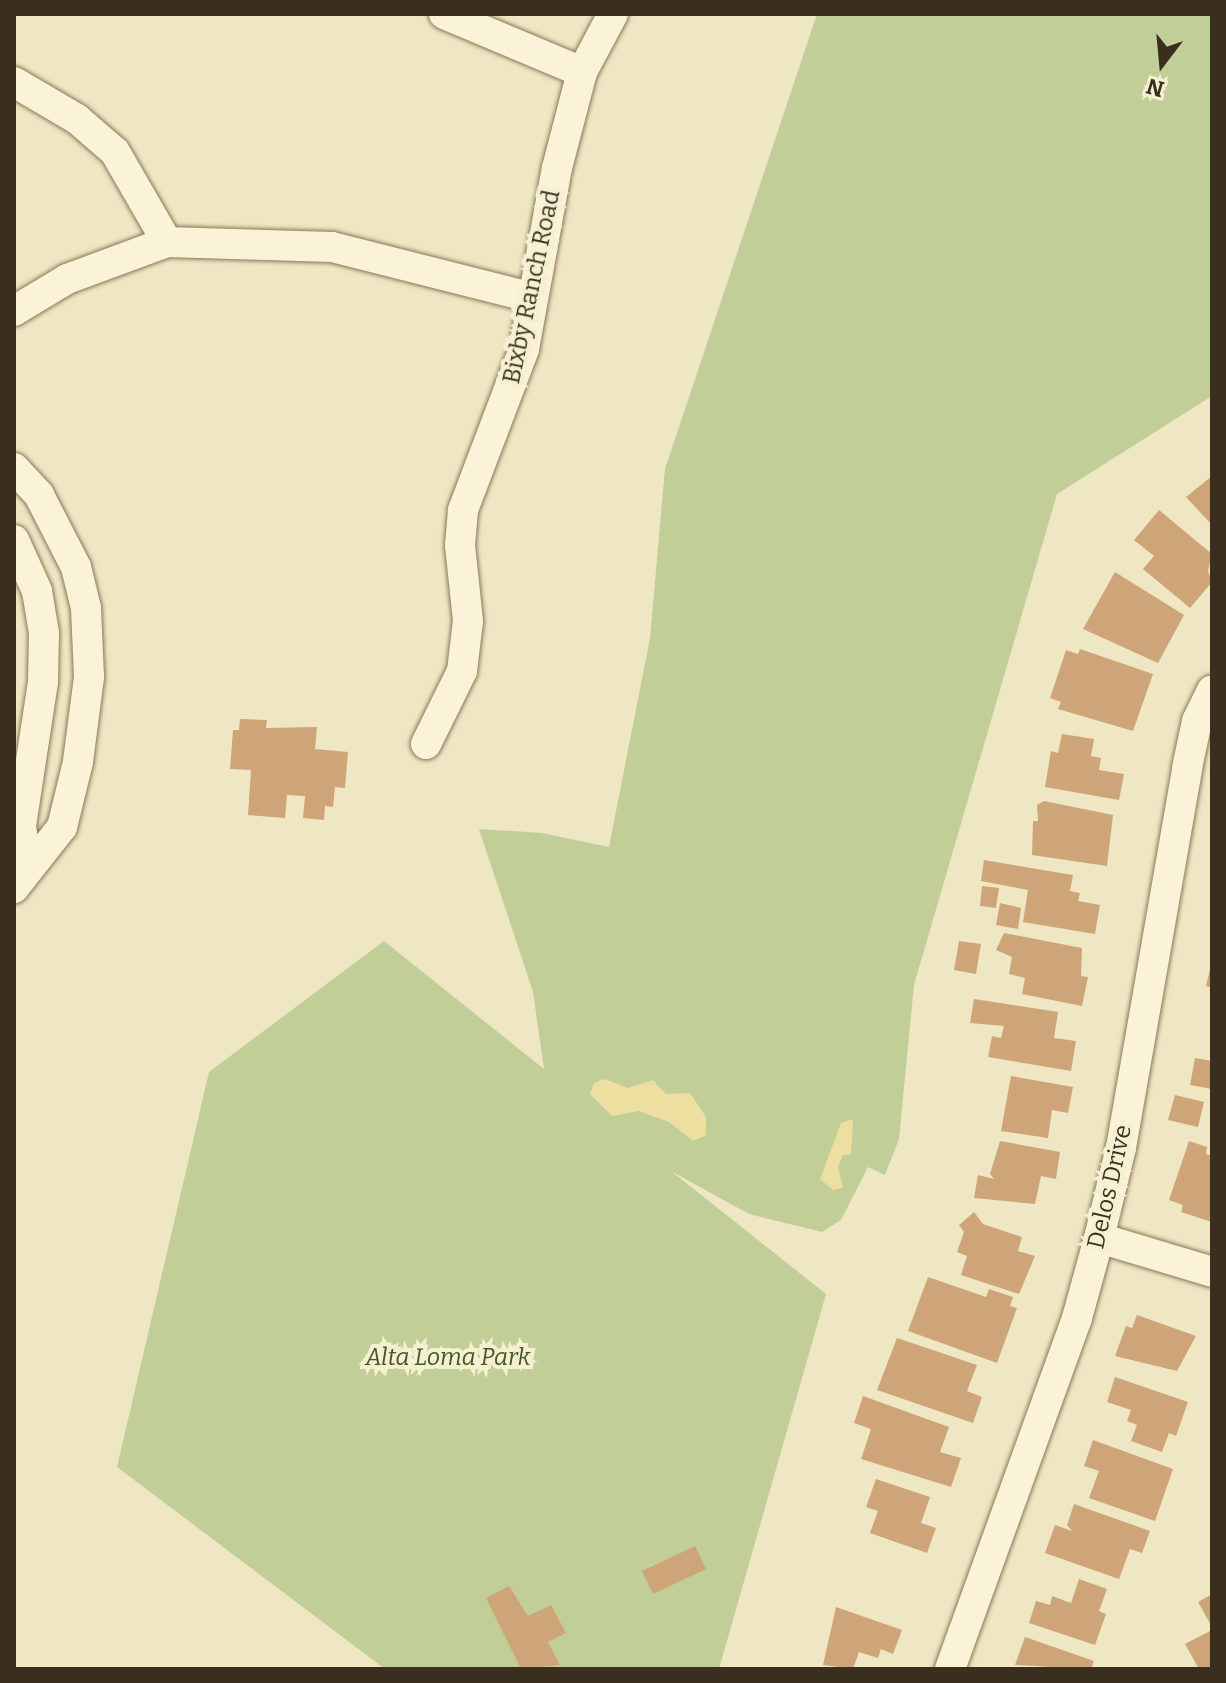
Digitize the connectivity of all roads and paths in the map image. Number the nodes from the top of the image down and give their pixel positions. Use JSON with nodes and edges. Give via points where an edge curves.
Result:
{"nodes":[{"id":1,"x":444,"y":14,"type":"edge"},
{"id":2,"x":613,"y":14,"type":"edge"},
{"id":3,"x":582,"y":72,"type":"junction"},
{"id":4,"x":14,"y":82,"type":"edge"},
{"id":5,"x":167,"y":242,"type":"junction"},
{"id":6,"x":533,"y":298,"type":"junction"},
{"id":7,"x":14,"y":311,"type":"edge"},
{"id":8,"x":14,"y":468,"type":"edge"},
{"id":9,"x":14,"y":540,"type":"edge"},
{"id":10,"x":1212,"y":690,"type":"edge"},
{"id":11,"x":426,"y":744,"type":"dead end"},
{"id":12,"x":20,"y":877,"type":"edge"},
{"id":13,"x":1099,"y":1238,"type":"junction"},
{"id":14,"x":1212,"y":1272,"type":"edge"},
{"id":15,"x":950,"y":1669,"type":"edge"}],
"edges":[{"from":1,"to":3,"type":"street"},
{"from":2,"to":3,"type":"street","name":"Bixby Ranch Road"},
{"from":3,"to":6,"type":"street","name":"Bixby Ranch Road","via":[[557,168]]},
{"from":4,"to":5,"type":"street","via":[[77,119],[115,152]]},
{"from":5,"to":6,"type":"street","via":[[274,241],[332,247]]},
{"from":5,"to":7,"type":"street","via":[[67,279]]},
{"from":6,"to":11,"type":"street","name":"Bixby Ranch Road","via":[[507,402],[479,460],[463,510],[460,545],[468,621],[462,671]]},
{"from":8,"to":12,"type":"street","via":[[39,495],[76,567],[86,608],[89,677],[78,762],[62,827]]},
{"from":9,"to":12,"type":"street","via":[[37,591],[44,633]]},
{"from":10,"to":13,"type":"street","name":"Delos Drive","via":[[1197,721],[1121,1148]]},
{"from":13,"to":14,"type":"street"},
{"from":13,"to":15,"type":"street","name":"Delos Drive","via":[[1077,1318]]}]}
